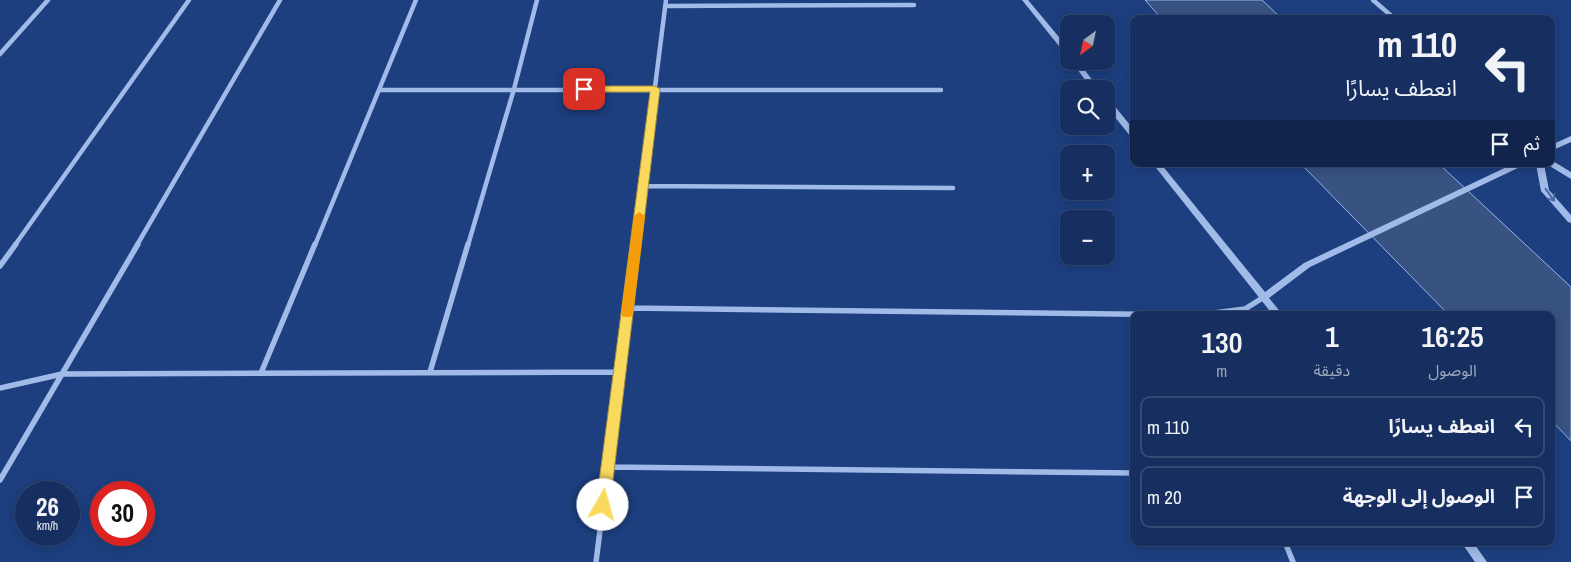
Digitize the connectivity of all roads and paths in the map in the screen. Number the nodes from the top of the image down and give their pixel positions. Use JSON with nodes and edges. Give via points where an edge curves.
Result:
{"nodes":[{"id":1,"x":48,"y":0,"type":"edge"},
{"id":2,"x":188,"y":0,"type":"edge"},
{"id":3,"x":280,"y":0,"type":"edge"},
{"id":4,"x":416,"y":0,"type":"edge"},
{"id":5,"x":537,"y":0,"type":"edge"},
{"id":6,"x":1025,"y":0,"type":"edge"},
{"id":7,"x":1373,"y":0,"type":"edge"},
{"id":8,"x":666,"y":3,"type":"edge"},
{"id":9,"x":914,"y":5,"type":"dead end"},
{"id":10,"x":1390,"y":15,"type":"edge"},
{"id":11,"x":1060,"y":43,"type":"edge"},
{"id":12,"x":0,"y":54,"type":"edge"},
{"id":13,"x":1081,"y":70,"type":"edge"},
{"id":14,"x":1089,"y":80,"type":"edge"},
{"id":15,"x":655,"y":89,"type":"junction"},
{"id":16,"x":380,"y":90,"type":"junction"},
{"id":17,"x":514,"y":90,"type":"junction"},
{"id":18,"x":941,"y":90,"type":"dead end"},
{"id":19,"x":1115,"y":112,"type":"edge"},
{"id":20,"x":1130,"y":130,"type":"edge"},
{"id":21,"x":1571,"y":138,"type":"edge"},
{"id":22,"x":1555,"y":146,"type":"edge"},
{"id":23,"x":1555,"y":166,"type":"edge"},
{"id":24,"x":1159,"y":167,"type":"edge"},
{"id":25,"x":1513,"y":167,"type":"edge"},
{"id":26,"x":1541,"y":167,"type":"edge"},
{"id":27,"x":1571,"y":176,"type":"edge"},
{"id":28,"x":1480,"y":183,"type":"joint"},
{"id":29,"x":643,"y":186,"type":"junction"},
{"id":30,"x":953,"y":188,"type":"dead end"},
{"id":31,"x":1571,"y":220,"type":"edge"},
{"id":32,"x":1332,"y":252,"type":"joint"},
{"id":33,"x":0,"y":266,"type":"edge"},
{"id":34,"x":1264,"y":297,"type":"junction"},
{"id":35,"x":628,"y":308,"type":"junction"},
{"id":36,"x":1229,"y":311,"type":"edge"},
{"id":37,"x":1275,"y":311,"type":"edge"},
{"id":38,"x":1130,"y":314,"type":"edge"},
{"id":39,"x":430,"y":372,"type":"junction"},
{"id":40,"x":620,"y":372,"type":"junction"},
{"id":41,"x":261,"y":373,"type":"junction"},
{"id":42,"x":62,"y":374,"type":"junction"},
{"id":43,"x":0,"y":388,"type":"edge"},
{"id":44,"x":608,"y":467,"type":"junction"},
{"id":45,"x":1130,"y":473,"type":"edge"},
{"id":46,"x":0,"y":480,"type":"edge"},
{"id":47,"x":1287,"y":546,"type":"edge"},
{"id":48,"x":1469,"y":546,"type":"edge"},
{"id":49,"x":596,"y":562,"type":"edge"},
{"id":50,"x":1293,"y":562,"type":"edge"},
{"id":51,"x":1482,"y":562,"type":"edge"}],
"edges":[{"from":1,"to":12,"type":"street"},
{"from":2,"to":33,"type":"street"},
{"from":3,"to":42,"type":"street"},
{"from":4,"to":16,"type":"street"},
{"from":5,"to":17,"type":"street"},
{"from":6,"to":11,"type":"street"},
{"from":7,"to":10,"type":"street"},
{"from":8,"to":9,"type":"street"},
{"from":8,"to":15,"type":"street"},
{"from":13,"to":14,"type":"street"},
{"from":15,"to":17,"type":"street"},
{"from":15,"to":18,"type":"street"},
{"from":15,"to":29,"type":"street"},
{"from":16,"to":17,"type":"street"},
{"from":16,"to":41,"type":"street"},
{"from":17,"to":39,"type":"street"},
{"from":19,"to":20,"type":"street"},
{"from":21,"to":22,"type":"street"},
{"from":23,"to":27,"type":"street"},
{"from":24,"to":34,"type":"street"},
{"from":25,"to":28,"type":"street"},
{"from":26,"to":31,"type":"street","one_way":true,"via":[[1545,191]]},
{"from":28,"to":32,"type":"street"},
{"from":29,"to":30,"type":"street"},
{"from":29,"to":35,"type":"street"},
{"from":32,"to":34,"type":"street"},
{"from":34,"to":36,"type":"street","via":[[1245,309]]},
{"from":34,"to":37,"type":"street"},
{"from":35,"to":38,"type":"street"},
{"from":35,"to":40,"type":"street"},
{"from":39,"to":40,"type":"street"},
{"from":39,"to":41,"type":"street"},
{"from":40,"to":44,"type":"street"},
{"from":41,"to":42,"type":"street"},
{"from":42,"to":43,"type":"street"},
{"from":42,"to":46,"type":"street"},
{"from":44,"to":45,"type":"street"},
{"from":44,"to":49,"type":"street"},
{"from":47,"to":50,"type":"street"},
{"from":48,"to":51,"type":"street"}]}
